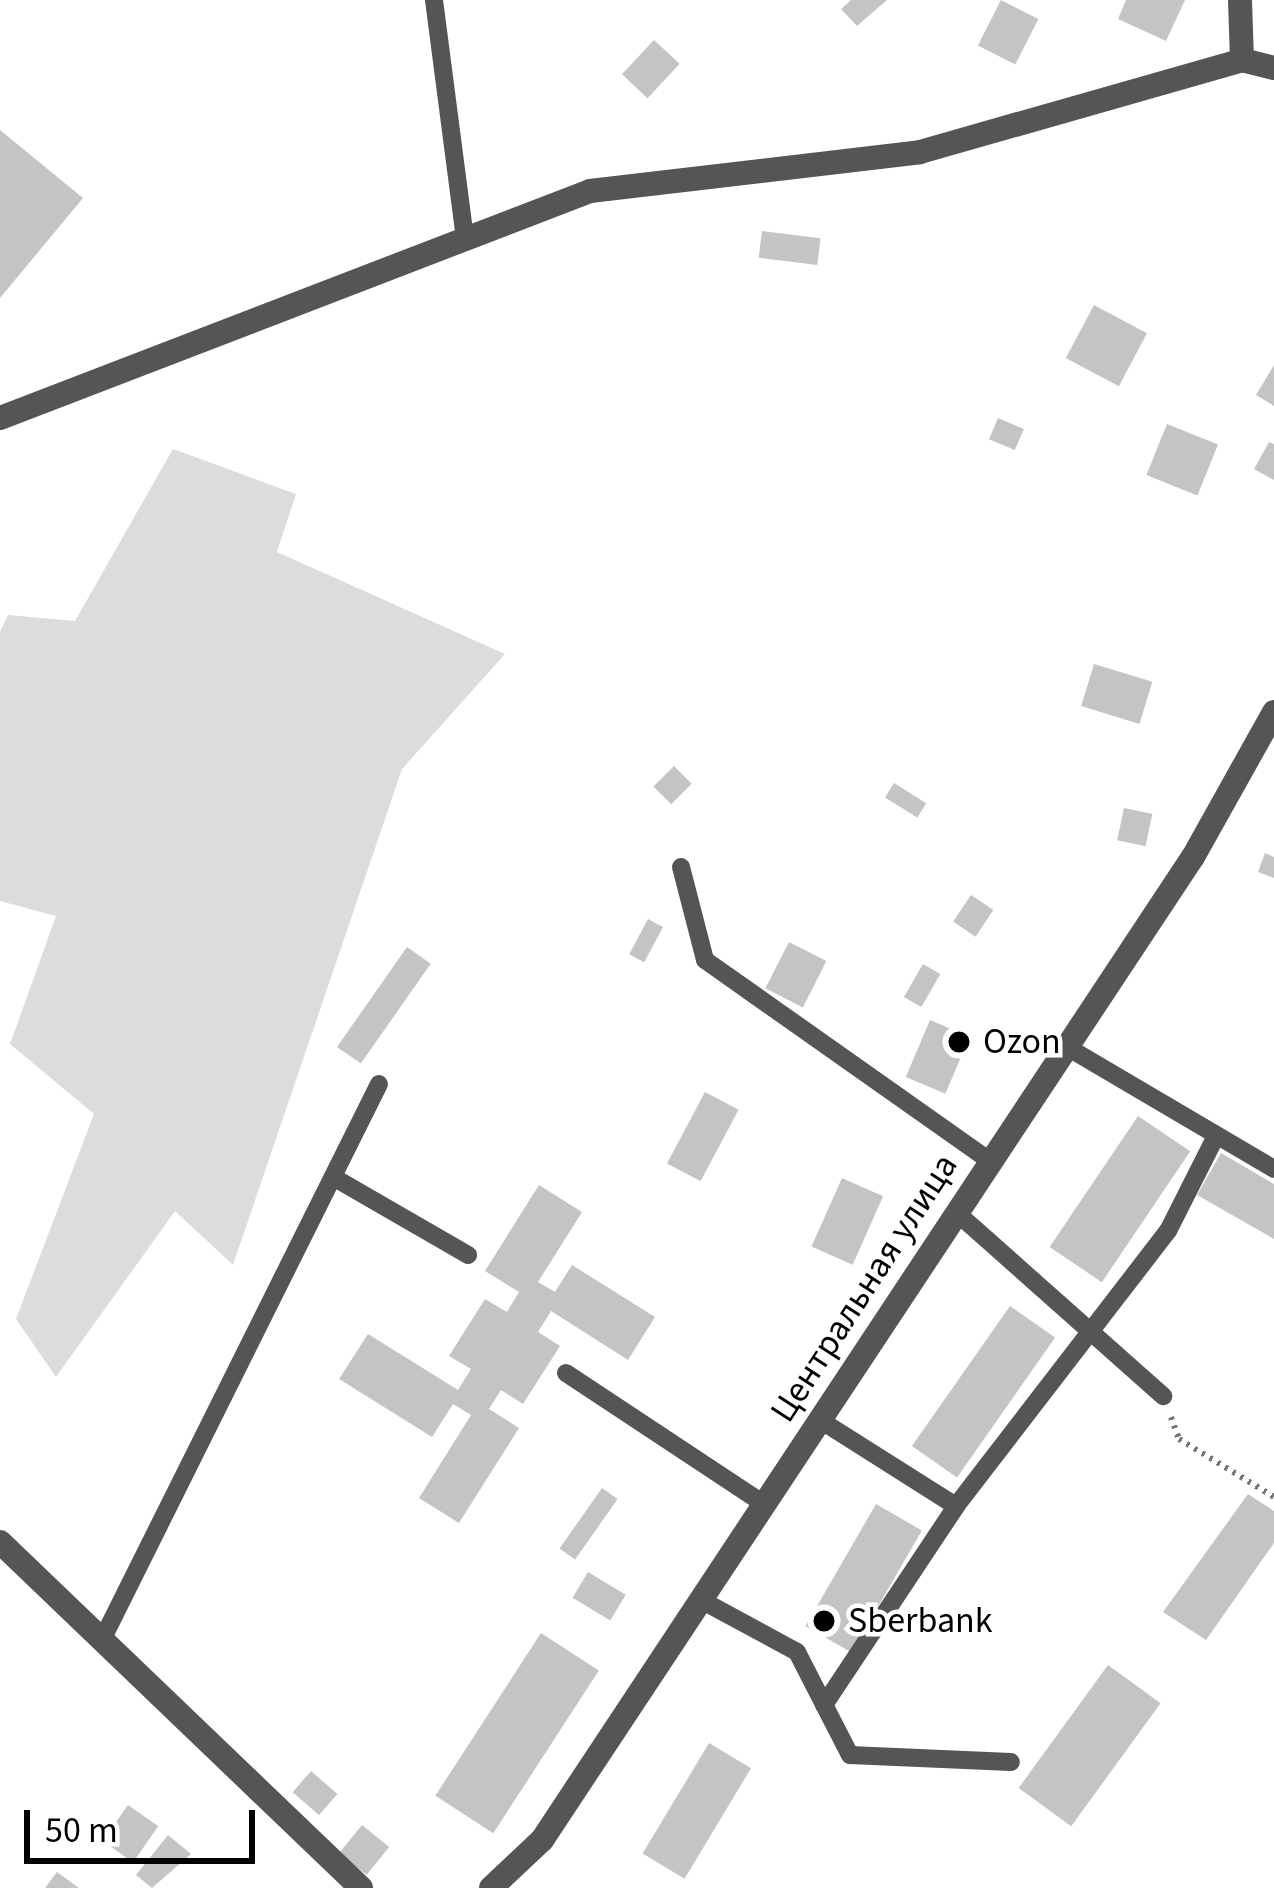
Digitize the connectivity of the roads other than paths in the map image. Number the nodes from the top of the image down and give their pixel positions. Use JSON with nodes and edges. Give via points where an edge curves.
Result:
{"nodes":[{"id":1,"x":434,"y":0,"type":"edge"},
{"id":2,"x":1240,"y":0,"type":"edge"},
{"id":3,"x":1242,"y":60,"type":"junction"},
{"id":4,"x":1274,"y":68,"type":"edge"},
{"id":5,"x":465,"y":240,"type":"junction"},
{"id":6,"x":0,"y":418,"type":"edge"},
{"id":7,"x":1274,"y":712,"type":"edge"},
{"id":8,"x":681,"y":867,"type":"dead end"},
{"id":9,"x":1067,"y":1047,"type":"junction"},
{"id":10,"x":379,"y":1084,"type":"dead end"},
{"id":11,"x":1216,"y":1136,"type":"junction"},
{"id":12,"x":991,"y":1162,"type":"junction"},
{"id":13,"x":1274,"y":1169,"type":"edge"},
{"id":14,"x":333,"y":1177,"type":"junction"},
{"id":15,"x":957,"y":1213,"type":"junction"},
{"id":16,"x":468,"y":1256,"type":"dead end"},
{"id":17,"x":1093,"y":1334,"type":"junction"},
{"id":18,"x":566,"y":1373,"type":"dead end"},
{"id":19,"x":1163,"y":1396,"type":"road end"},
{"id":20,"x":820,"y":1420,"type":"junction"},
{"id":21,"x":764,"y":1504,"type":"junction"},
{"id":22,"x":956,"y":1506,"type":"junction"},
{"id":23,"x":0,"y":1542,"type":"edge"},
{"id":24,"x":700,"y":1600,"type":"junction"},
{"id":25,"x":102,"y":1640,"type":"junction"},
{"id":26,"x":824,"y":1705,"type":"junction"},
{"id":27,"x":1011,"y":1762,"type":"dead end"},
{"id":28,"x":361,"y":1888,"type":"edge"},
{"id":29,"x":491,"y":1888,"type":"edge"}],
"edges":[{"from":1,"to":5,"type":"lane"},
{"from":2,"to":3,"type":"street"},
{"from":3,"to":4,"type":"street"},
{"from":3,"to":5,"type":"street","via":[[920,152],[590,191]]},
{"from":5,"to":6,"type":"street"},
{"from":7,"to":9,"type":"street","name":"Центральная улица"},
{"from":8,"to":12,"type":"lane","via":[[705,960]]},
{"from":9,"to":11,"type":"lane"},
{"from":9,"to":12,"type":"street","name":"Центральная улица"},
{"from":10,"to":14,"type":"lane"},
{"from":11,"to":13,"type":"lane"},
{"from":11,"to":17,"type":"lane","via":[[1168,1231]]},
{"from":12,"to":15,"type":"street","name":"Центральная улица"},
{"from":14,"to":16,"type":"lane"},
{"from":14,"to":25,"type":"lane"},
{"from":15,"to":17,"type":"lane"},
{"from":15,"to":20,"type":"street","name":"Центральная улица"},
{"from":17,"to":19,"type":"lane"},
{"from":17,"to":22,"type":"lane"},
{"from":18,"to":21,"type":"lane"},
{"from":20,"to":21,"type":"street","name":"Центральная улица"},
{"from":20,"to":22,"type":"lane"},
{"from":21,"to":24,"type":"street","name":"Центральная улица"},
{"from":22,"to":26,"type":"lane"},
{"from":23,"to":25,"type":"street"},
{"from":24,"to":26,"type":"lane","via":[[796,1652]]},
{"from":24,"to":29,"type":"street","name":"Центральная улица","via":[[542,1840]]},
{"from":25,"to":28,"type":"street"},
{"from":26,"to":27,"type":"lane","via":[[850,1755]]}]}
